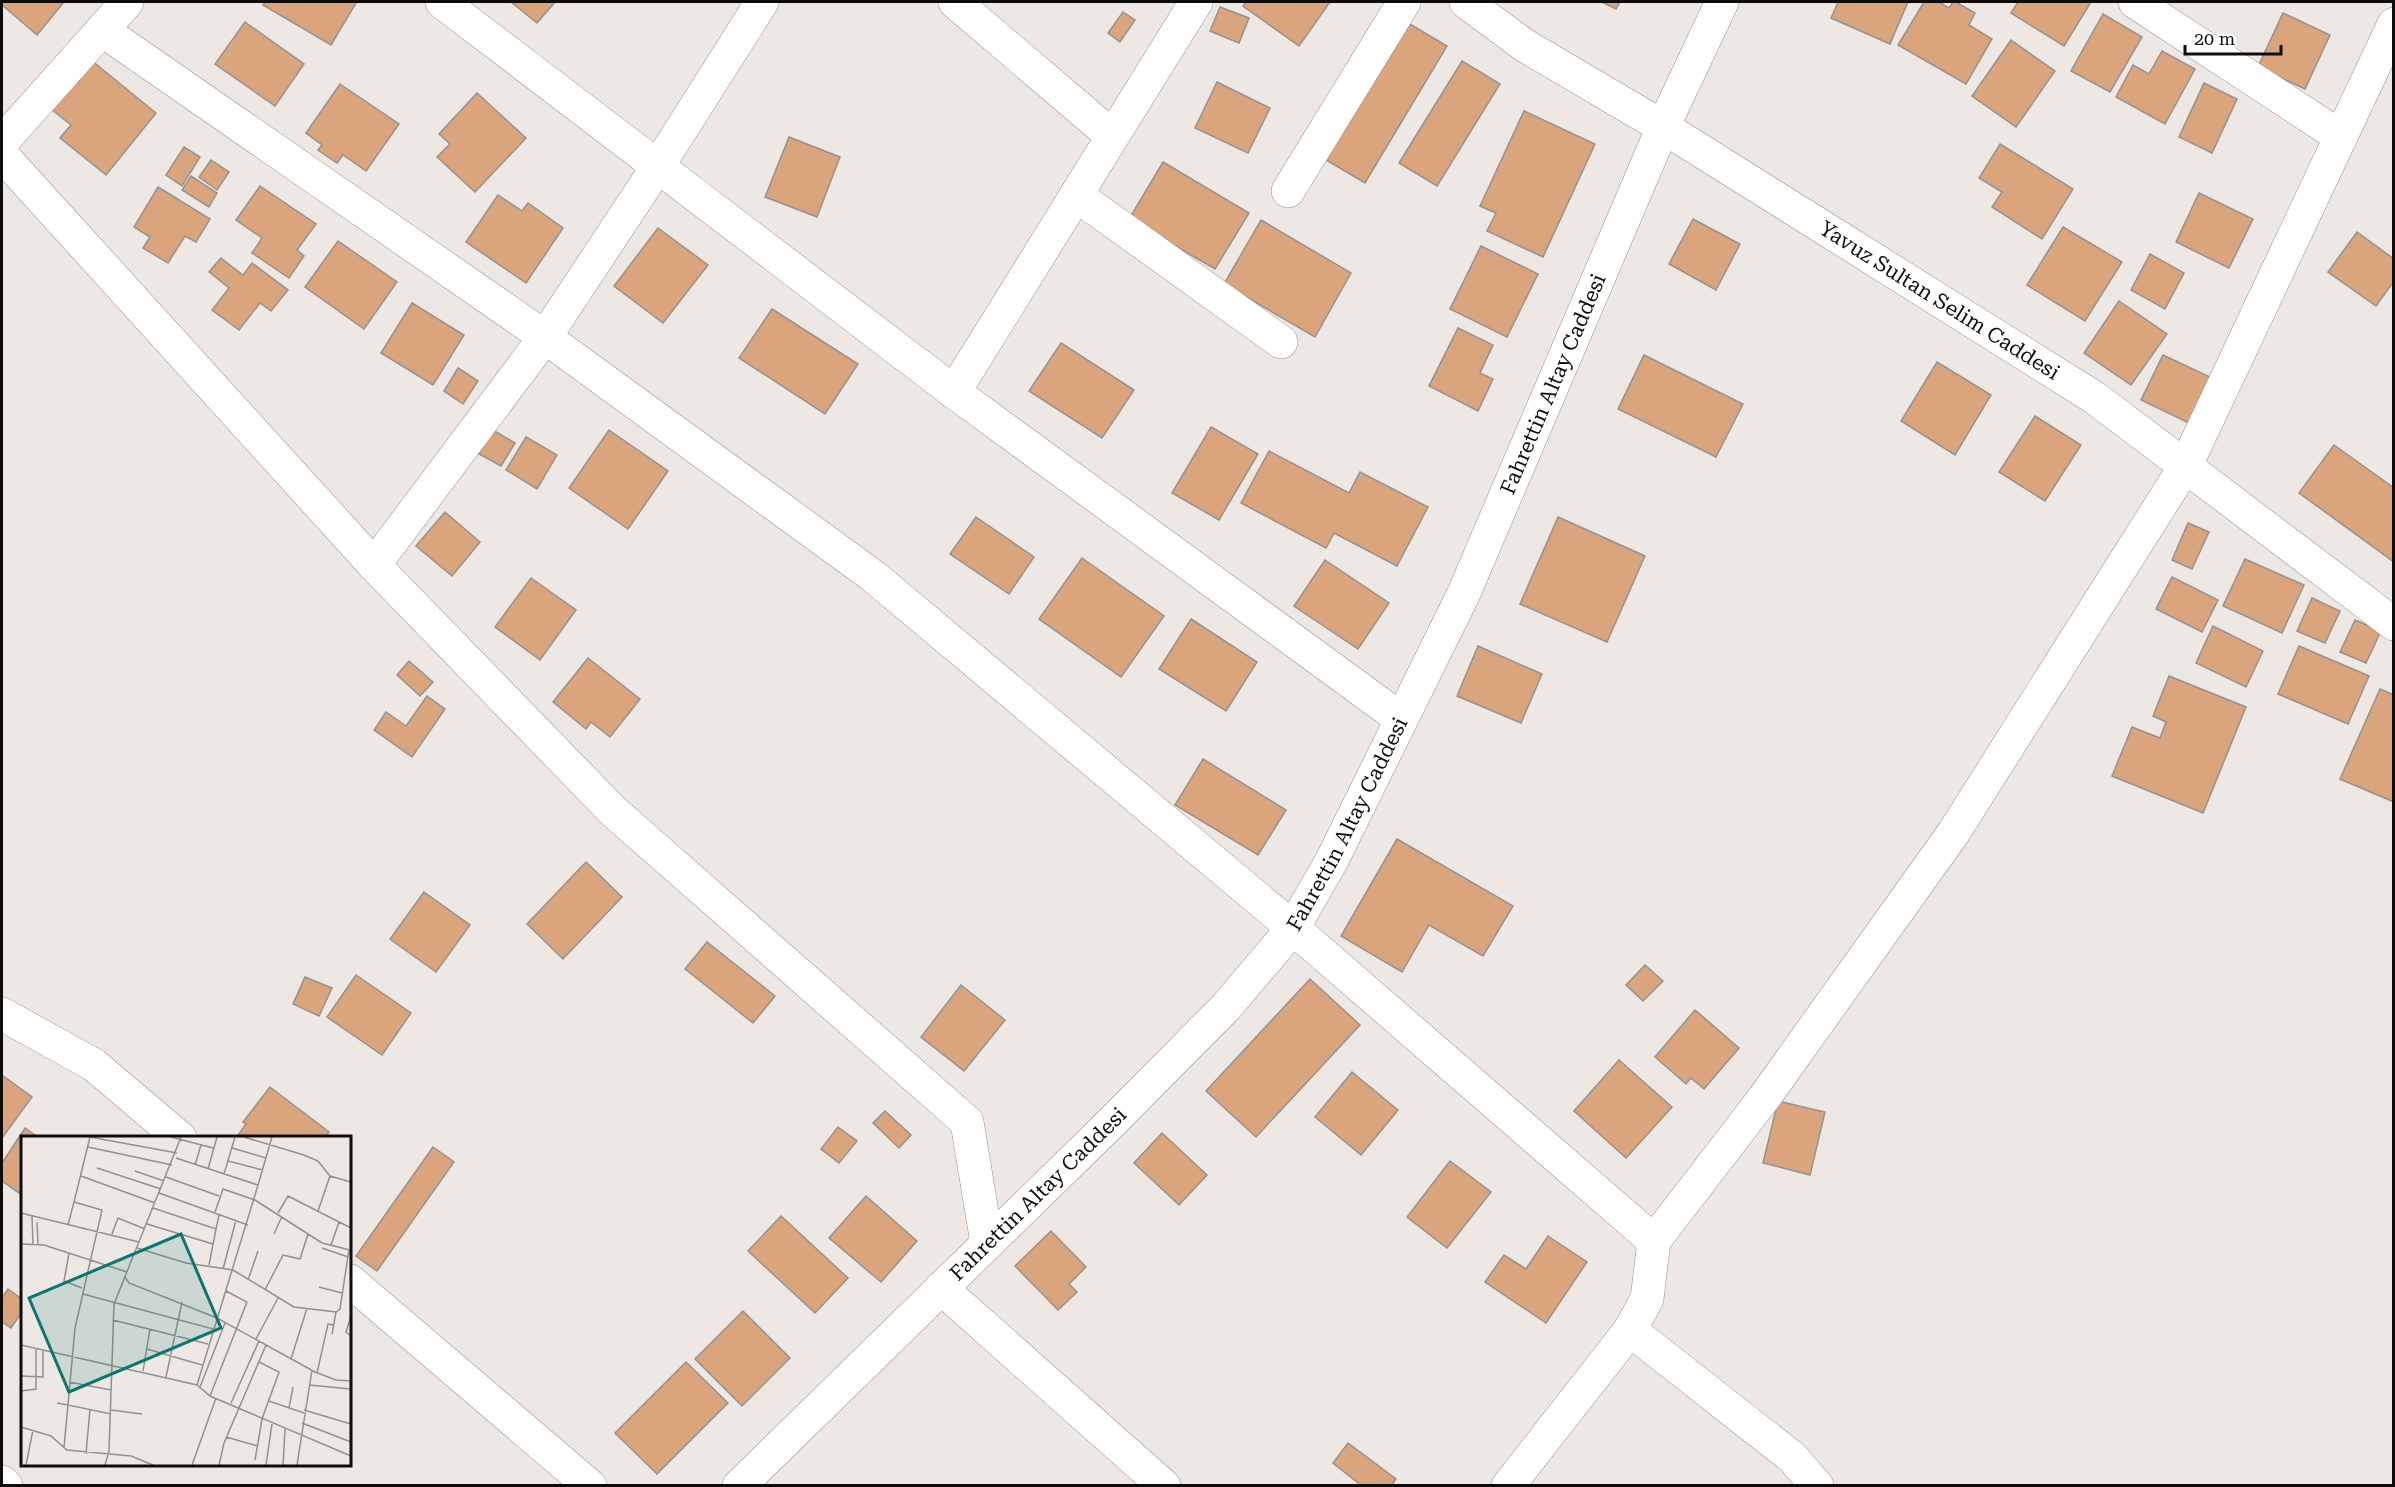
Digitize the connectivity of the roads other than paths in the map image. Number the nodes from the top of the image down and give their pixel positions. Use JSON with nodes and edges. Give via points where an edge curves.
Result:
{"nodes":[{"id":1,"x":127,"y":2,"type":"edge"},
{"id":2,"x":442,"y":2,"type":"edge"},
{"id":3,"x":762,"y":2,"type":"edge"},
{"id":4,"x":955,"y":2,"type":"edge"},
{"id":5,"x":1196,"y":2,"type":"edge"},
{"id":6,"x":1404,"y":2,"type":"edge"},
{"id":7,"x":1466,"y":2,"type":"edge"},
{"id":8,"x":1722,"y":2,"type":"edge"},
{"id":9,"x":2135,"y":2,"type":"edge"},
{"id":10,"x":2394,"y":24,"type":"edge"},
{"id":11,"x":102,"y":30,"type":"junction"},
{"id":12,"x":1663,"y":128,"type":"junction"},
{"id":13,"x":1112,"y":136,"type":"junction"},
{"id":14,"x":2341,"y":137,"type":"junction"},
{"id":15,"x":2,"y":142,"type":"edge"},
{"id":16,"x":2,"y":155,"type":"edge"},
{"id":17,"x":658,"y":166,"type":"junction"},
{"id":18,"x":1288,"y":191,"type":"dead end"},
{"id":19,"x":1076,"y":195,"type":"junction"},
{"id":20,"x":545,"y":337,"type":"junction"},
{"id":21,"x":1281,"y":342,"type":"dead end"},
{"id":22,"x":954,"y":392,"type":"junction"},
{"id":23,"x":2186,"y":465,"type":"junction"},
{"id":24,"x":374,"y":565,"type":"junction"},
{"id":25,"x":2394,"y":624,"type":"edge"},
{"id":26,"x":1401,"y":719,"type":"junction"},
{"id":27,"x":1293,"y":928,"type":"junction"},
{"id":28,"x":2,"y":1014,"type":"edge"},
{"id":29,"x":179,"y":1136,"type":"edge"},
{"id":30,"x":1654,"y":1242,"type":"junction"},
{"id":31,"x":987,"y":1244,"type":"junction"},
{"id":32,"x":351,"y":1282,"type":"edge"},
{"id":33,"x":941,"y":1288,"type":"junction"},
{"id":34,"x":1630,"y":1330,"type":"junction"},
{"id":35,"x":2,"y":1482,"type":"edge"},
{"id":36,"x":6,"y":1485,"type":"edge"},
{"id":37,"x":590,"y":1485,"type":"edge"},
{"id":38,"x":739,"y":1485,"type":"edge"},
{"id":39,"x":1164,"y":1485,"type":"edge"},
{"id":40,"x":1508,"y":1485,"type":"edge"},
{"id":41,"x":1817,"y":1485,"type":"edge"}],
"edges":[{"from":1,"to":11,"type":"street"},
{"from":2,"to":17,"type":"street"},
{"from":3,"to":17,"type":"street"},
{"from":4,"to":13,"type":"street"},
{"from":5,"to":13,"type":"street"},
{"from":6,"to":18,"type":"street"},
{"from":7,"to":12,"type":"street","name":"Yavuz Sultan Selim Caddesi","via":[[1524,45]]},
{"from":8,"to":12,"type":"street","name":"Fahrettin Altay Caddesi"},
{"from":9,"to":14,"type":"street"},
{"from":10,"to":14,"type":"street"},
{"from":11,"to":15,"type":"street"},
{"from":11,"to":20,"type":"street"},
{"from":12,"to":23,"type":"street","name":"Yavuz Sultan Selim Caddesi","via":[[2095,398]]},
{"from":12,"to":26,"type":"street","name":"Fahrettin Altay Caddesi","via":[[1464,593]]},
{"from":13,"to":19,"type":"street"},
{"from":14,"to":23,"type":"street"},
{"from":16,"to":24,"type":"street"},
{"from":17,"to":20,"type":"street"},
{"from":17,"to":22,"type":"street"},
{"from":19,"to":21,"type":"street"},
{"from":19,"to":22,"type":"street"},
{"from":20,"to":24,"type":"street"},
{"from":20,"to":27,"type":"street","via":[[873,576]]},
{"from":22,"to":26,"type":"street"},
{"from":23,"to":25,"type":"street","name":"Yavuz Sultan Selim Caddesi"},
{"from":23,"to":30,"type":"street","via":[[1954,832],[1764,1098]]},
{"from":24,"to":31,"type":"street","via":[[614,811],[967,1122]]},
{"from":26,"to":27,"type":"street","name":"Fahrettin Altay Caddesi","via":[[1332,860]]},
{"from":27,"to":30,"type":"street"},
{"from":27,"to":31,"type":"street","name":"Fahrettin Altay Caddesi","via":[[1227,1007]]},
{"from":28,"to":29,"type":"street","via":[[94,1065]]},
{"from":30,"to":34,"type":"street","via":[[1647,1299]]},
{"from":31,"to":33,"type":"street","name":"Fahrettin Altay Caddesi"},
{"from":32,"to":37,"type":"street"},
{"from":33,"to":38,"type":"street","name":"Fahrettin Altay Caddesi"},
{"from":33,"to":39,"type":"street"},
{"from":34,"to":40,"type":"street"},
{"from":34,"to":41,"type":"street","via":[[1793,1458]]},
{"from":35,"to":36,"type":"street"}]}
